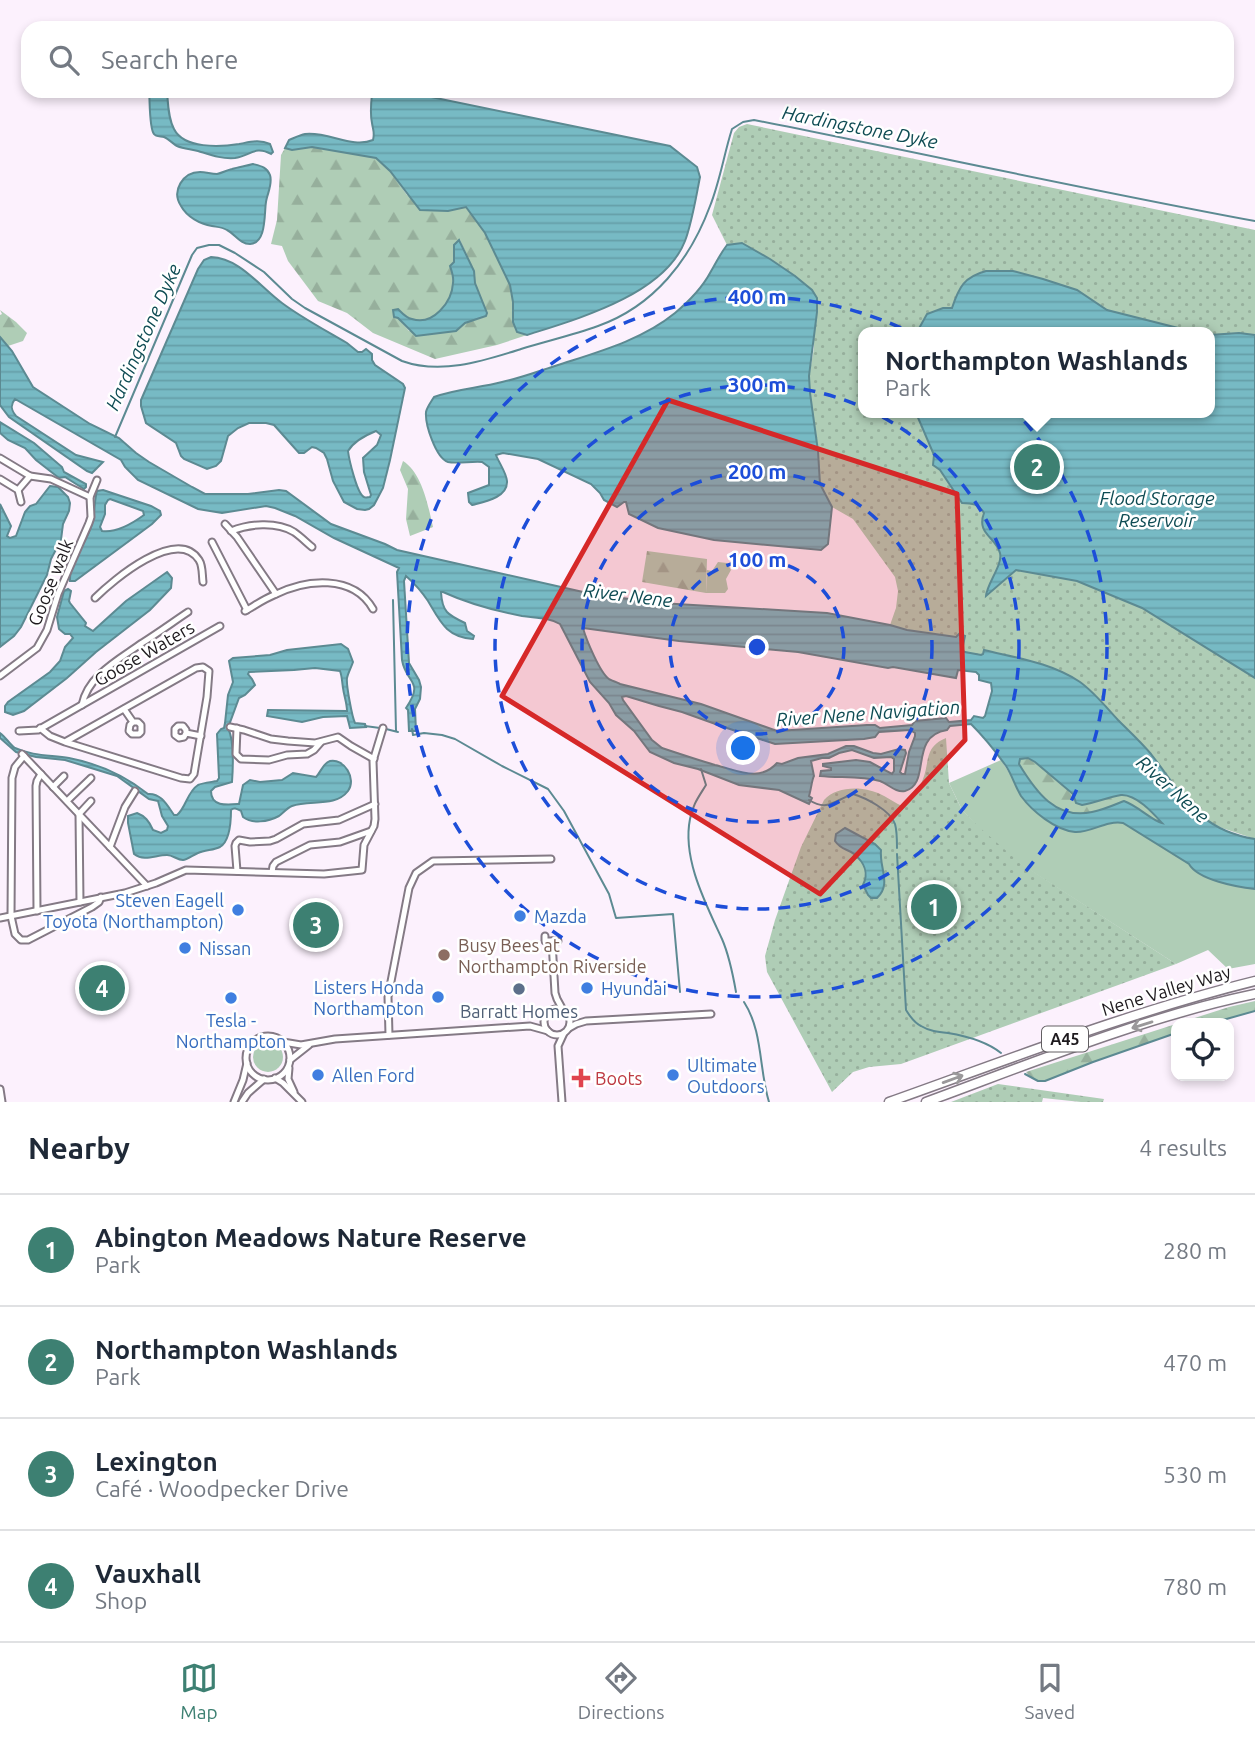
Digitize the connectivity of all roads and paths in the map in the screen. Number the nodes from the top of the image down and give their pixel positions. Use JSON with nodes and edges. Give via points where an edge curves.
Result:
{"nodes":[{"id":1,"x":0,"y":458,"type":"edge"},
{"id":2,"x":30,"y":476,"type":"junction"},
{"id":3,"x":0,"y":479,"type":"edge"},
{"id":4,"x":97,"y":480,"type":"dead end"},
{"id":5,"x":18,"y":490,"type":"junction"},
{"id":6,"x":90,"y":497,"type":"junction"},
{"id":7,"x":21,"y":502,"type":"dead end"},
{"id":8,"x":225,"y":524,"type":"dead end"},
{"id":9,"x":231,"y":531,"type":"junction"},
{"id":10,"x":212,"y":542,"type":"dead end"},
{"id":11,"x":312,"y":547,"type":"dead end"},
{"id":12,"x":203,"y":582,"type":"dead end"},
{"id":13,"x":276,"y":594,"type":"junction"},
{"id":14,"x":95,"y":598,"type":"dead end"},
{"id":15,"x":373,"y":609,"type":"dead end"},
{"id":16,"x":188,"y":612,"type":"dead end"},
{"id":17,"x":219,"y":626,"type":"dead end"},
{"id":18,"x":0,"y":676,"type":"edge"},
{"id":19,"x":82,"y":705,"type":"junction"},
{"id":20,"x":124,"y":709,"type":"junction"},
{"id":21,"x":133,"y":722,"type":"dead end"},
{"id":22,"x":383,"y":728,"type":"dead end"},
{"id":23,"x":40,"y":729,"type":"junction"},
{"id":24,"x":19,"y":731,"type":"dead end"},
{"id":25,"x":186,"y":733,"type":"dead end"},
{"id":26,"x":201,"y":736,"type":"junction"},
{"id":27,"x":65,"y":742,"type":"junction"},
{"id":28,"x":321,"y":742,"type":"junction"},
{"id":29,"x":374,"y":759,"type":"junction"},
{"id":30,"x":41,"y":774,"type":"junction"},
{"id":31,"x":64,"y":776,"type":"dead end"},
{"id":32,"x":91,"y":778,"type":"dead end"},
{"id":33,"x":53,"y":787,"type":"junction"},
{"id":34,"x":135,"y":791,"type":"dead end"},
{"id":35,"x":92,"y":801,"type":"dead end"},
{"id":36,"x":67,"y":802,"type":"junction"},
{"id":37,"x":375,"y":804,"type":"junction"},
{"id":38,"x":79,"y":814,"type":"junction"},
{"id":39,"x":371,"y":831,"type":"junction"},
{"id":40,"x":110,"y":847,"type":"junction"},
{"id":41,"x":551,"y":859,"type":"dead end"},
{"id":42,"x":237,"y":871,"type":"junction"},
{"id":43,"x":272,"y":872,"type":"junction"},
{"id":44,"x":147,"y":886,"type":"junction"},
{"id":45,"x":101,"y":897,"type":"junction"},
{"id":46,"x":80,"y":902,"type":"junction"},
{"id":47,"x":37,"y":911,"type":"junction"},
{"id":48,"x":11,"y":916,"type":"junction"},
{"id":49,"x":0,"y":918,"type":"edge"},
{"id":50,"x":545,"y":936,"type":"dead end"},
{"id":51,"x":1255,"y":981,"type":"edge"},
{"id":52,"x":555,"y":993,"type":"junction"},
{"id":53,"x":1255,"y":994,"type":"edge"},
{"id":54,"x":564,"y":1011,"type":"junction"},
{"id":55,"x":711,"y":1014,"type":"dead end"},
{"id":56,"x":547,"y":1015,"type":"junction"},
{"id":57,"x":569,"y":1017,"type":"junction"},
{"id":58,"x":586,"y":1021,"type":"junction"},
{"id":59,"x":530,"y":1026,"type":"junction"},
{"id":60,"x":566,"y":1031,"type":"junction"},
{"id":61,"x":550,"y":1032,"type":"junction"},
{"id":62,"x":389,"y":1035,"type":"junction"},
{"id":63,"x":283,"y":1042,"type":"junction"},
{"id":64,"x":312,"y":1044,"type":"junction"},
{"id":65,"x":558,"y":1046,"type":"junction"},
{"id":66,"x":289,"y":1062,"type":"junction"},
{"id":67,"x":247,"y":1063,"type":"junction"},
{"id":68,"x":275,"y":1078,"type":"junction"},
{"id":69,"x":264,"y":1079,"type":"junction"},
{"id":70,"x":0,"y":1089,"type":"edge"},
{"id":71,"x":295,"y":1095,"type":"junction"},
{"id":72,"x":2,"y":1102,"type":"edge"},
{"id":73,"x":234,"y":1102,"type":"edge"},
{"id":74,"x":242,"y":1102,"type":"edge"},
{"id":75,"x":302,"y":1102,"type":"edge"},
{"id":76,"x":562,"y":1102,"type":"edge"},
{"id":77,"x":889,"y":1102,"type":"edge"},
{"id":78,"x":926,"y":1102,"type":"edge"}],
"edges":[{"from":1,"to":2,"type":"street"},
{"from":2,"to":5,"type":"street"},
{"from":2,"to":6,"type":"street","via":[[51,479]]},
{"from":3,"to":5,"type":"street"},
{"from":4,"to":6,"type":"street","name":"Goose walk"},
{"from":5,"to":7,"type":"street"},
{"from":6,"to":18,"type":"street","name":"Goose walk","via":[[89,523],[47,630],[32,653]]},
{"from":8,"to":9,"type":"street"},
{"from":9,"to":11,"type":"street","via":[[245,526],[280,526]]},
{"from":9,"to":13,"type":"street"},
{"from":10,"to":13,"type":"street","via":[[246,611]]},
{"from":12,"to":14,"type":"street","via":[[198,559],[175,549],[143,561]]},
{"from":13,"to":15,"type":"street","via":[[308,584],[343,584],[357,591]]},
{"from":16,"to":19,"type":"street","name":"Goose Waters","via":[[108,667],[90,687]]},
{"from":17,"to":19,"type":"street","name":"Goose Waters"},
{"from":19,"to":23,"type":"street","name":"Goose Waters"},
{"from":20,"to":21,"type":"street"},
{"from":20,"to":26,"type":"street","via":[[203,667],[210,675]]},
{"from":20,"to":27,"type":"street"},
{"from":22,"to":29,"type":"street"},
{"from":23,"to":24,"type":"street","name":"Goose Waters"},
{"from":23,"to":27,"type":"street"},
{"from":25,"to":26,"type":"street"},
{"from":26,"to":27,"type":"street","via":[[194,774],[186,780]]},
{"from":28,"to":28,"type":"street","via":[[307,754],[241,760],[233,727],[276,740]]},
{"from":28,"to":29,"type":"street","via":[[338,737]]},
{"from":29,"to":37,"type":"street"},
{"from":30,"to":33,"type":"street"},
{"from":30,"to":47,"type":"street","via":[[36,786]]},
{"from":30,"to":48,"type":"street","via":[[23,755],[12,778]]},
{"from":31,"to":33,"type":"street"},
{"from":32,"to":36,"type":"street"},
{"from":33,"to":36,"type":"street"},
{"from":34,"to":40,"type":"street"},
{"from":35,"to":38,"type":"street"},
{"from":36,"to":38,"type":"street"},
{"from":37,"to":39,"type":"street"},
{"from":37,"to":42,"type":"street","via":[[339,820],[303,824],[270,841],[239,840]]},
{"from":38,"to":40,"type":"street"},
{"from":38,"to":46,"type":"street"},
{"from":39,"to":43,"type":"street","via":[[340,842],[307,846],[276,862]]},
{"from":39,"to":43,"type":"street","via":[[364,845],[362,870]]},
{"from":40,"to":44,"type":"street"},
{"from":41,"to":62,"type":"street","via":[[433,861],[416,873],[409,888],[388,997]]},
{"from":42,"to":43,"type":"street"},
{"from":42,"to":44,"type":"street","via":[[186,870]]},
{"from":44,"to":45,"type":"street"},
{"from":45,"to":46,"type":"street"},
{"from":45,"to":48,"type":"street","via":[[92,907],[24,941],[15,934]]},
{"from":46,"to":47,"type":"street"},
{"from":47,"to":48,"type":"street"},
{"from":48,"to":49,"type":"street"},
{"from":50,"to":52,"type":"street","via":[[545,942],[555,941]]},
{"from":77,"to":51,"type":"highway","name":"Nene Valley Way","number":"A45","one_way":true,"via":[[1170,1003]]},
{"from":52,"to":54,"type":"street"},
{"from":52,"to":56,"type":"street"},
{"from":53,"to":78,"type":"highway","name":"Nene Valley Way","number":"A45","one_way":true,"via":[[1120,1032]]},
{"from":54,"to":56,"type":"street"},
{"from":54,"to":57,"type":"street"},
{"from":55,"to":58,"type":"street"},
{"from":56,"to":59,"type":"street"},
{"from":56,"to":61,"type":"street","via":[[545,1026]]},
{"from":57,"to":58,"type":"street"},
{"from":57,"to":60,"type":"street"},
{"from":58,"to":60,"type":"street"},
{"from":59,"to":61,"type":"street"},
{"from":59,"to":62,"type":"street"},
{"from":60,"to":61,"type":"street"},
{"from":60,"to":65,"type":"street"},
{"from":61,"to":65,"type":"street"},
{"from":62,"to":64,"type":"street"},
{"from":63,"to":64,"type":"street"},
{"from":63,"to":66,"type":"street"},
{"from":63,"to":67,"type":"street","via":[[272,1036],[259,1038],[249,1048]]},
{"from":64,"to":66,"type":"street"},
{"from":65,"to":76,"type":"street"},
{"from":66,"to":68,"type":"street","via":[[286,1071]]},
{"from":66,"to":71,"type":"street","via":[[288,1079]]},
{"from":67,"to":69,"type":"street"},
{"from":67,"to":73,"type":"street"},
{"from":68,"to":69,"type":"street"},
{"from":68,"to":71,"type":"street"},
{"from":69,"to":74,"type":"street"},
{"from":70,"to":72,"type":"street"},
{"from":71,"to":75,"type":"street"}]}
